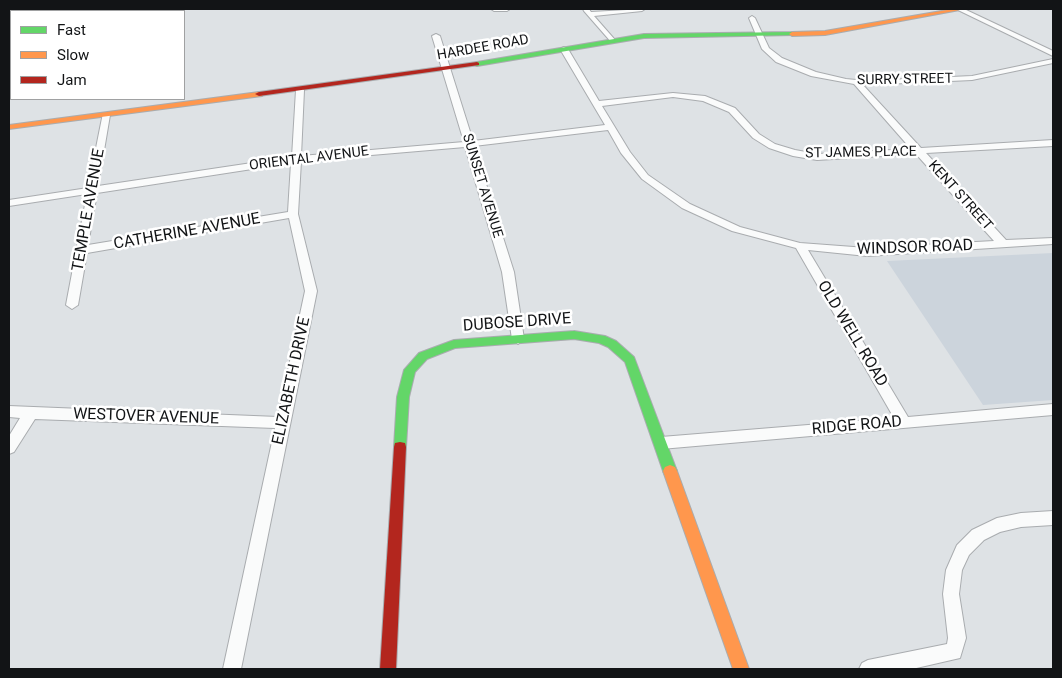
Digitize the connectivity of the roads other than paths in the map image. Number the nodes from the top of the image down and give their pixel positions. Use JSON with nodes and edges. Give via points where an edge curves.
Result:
{"nodes":[{"id":1,"x":494,"y":9,"type":"edge"},
{"id":2,"x":507,"y":9,"type":"edge"},
{"id":3,"x":642,"y":9,"type":"edge"},
{"id":4,"x":961,"y":9,"type":"edge"},
{"id":5,"x":587,"y":12,"type":"edge"},
{"id":6,"x":752,"y":18,"type":"dead end"},
{"id":7,"x":760,"y":34,"type":"junction"},
{"id":8,"x":436,"y":36,"type":"dead end"},
{"id":9,"x":612,"y":41,"type":"junction"},
{"id":10,"x":564,"y":49,"type":"junction"},
{"id":11,"x":1053,"y":54,"type":"edge"},
{"id":12,"x":1053,"y":60,"type":"edge"},
{"id":13,"x":446,"y":70,"type":"junction"},
{"id":14,"x":856,"y":82,"type":"junction"},
{"id":15,"x":300,"y":90,"type":"junction"},
{"id":16,"x":597,"y":104,"type":"junction"},
{"id":17,"x":106,"y":115,"type":"junction"},
{"id":18,"x":9,"y":127,"type":"edge"},
{"id":19,"x":610,"y":127,"type":"junction"},
{"id":20,"x":1053,"y":143,"type":"edge"},
{"id":21,"x":469,"y":144,"type":"junction"},
{"id":22,"x":919,"y":152,"type":"junction"},
{"id":23,"x":295,"y":159,"type":"junction"},
{"id":24,"x":92,"y":190,"type":"junction"},
{"id":25,"x":9,"y":203,"type":"edge"},
{"id":26,"x":293,"y":214,"type":"junction"},
{"id":27,"x":1053,"y":241,"type":"edge"},
{"id":28,"x":1003,"y":244,"type":"junction"},
{"id":29,"x":800,"y":246,"type":"junction"},
{"id":30,"x":81,"y":250,"type":"junction"},
{"id":31,"x":72,"y":305,"type":"dead end"},
{"id":32,"x":518,"y":339,"type":"junction"},
{"id":33,"x":1053,"y":410,"type":"edge"},
{"id":34,"x":9,"y":412,"type":"edge"},
{"id":35,"x":31,"y":413,"type":"junction"},
{"id":36,"x":904,"y":422,"type":"junction"},
{"id":37,"x":283,"y":423,"type":"junction"},
{"id":38,"x":661,"y":443,"type":"junction"},
{"id":39,"x":9,"y":448,"type":"edge"},
{"id":40,"x":1053,"y":518,"type":"edge"},
{"id":41,"x":232,"y":669,"type":"edge"},
{"id":42,"x":388,"y":669,"type":"edge"},
{"id":43,"x":741,"y":669,"type":"edge"},
{"id":44,"x":868,"y":669,"type":"edge"}],
"edges":[{"from":1,"to":2,"type":"street"},
{"from":3,"to":5,"type":"street"},
{"from":4,"to":7,"type":"street","name":"HARDEE ROAD","via":[[845,31]]},
{"from":4,"to":11,"type":"street"},
{"from":5,"to":9,"type":"street"},
{"from":6,"to":7,"type":"street","name":"SURRY STREET"},
{"from":7,"to":9,"type":"street","name":"HARDEE ROAD","via":[[658,35]]},
{"from":7,"to":14,"type":"street","name":"SURRY STREET","via":[[766,49],[785,63],[814,74]]},
{"from":8,"to":13,"type":"street","name":"SUNSET AVENUE"},
{"from":9,"to":10,"type":"street","name":"HARDEE ROAD"},
{"from":10,"to":13,"type":"street","name":"HARDEE ROAD"},
{"from":10,"to":16,"type":"street","name":"WINDSOR ROAD"},
{"from":12,"to":14,"type":"street","name":"SURRY STREET","via":[[972,78]]},
{"from":13,"to":15,"type":"street","name":"HARDEE ROAD"},
{"from":13,"to":21,"type":"street","name":"SUNSET AVENUE"},
{"from":14,"to":22,"type":"street","name":"KENT STREET"},
{"from":15,"to":17,"type":"street","name":"HARDEE ROAD"},
{"from":15,"to":23,"type":"street","name":"ELIZABETH DRIVE"},
{"from":16,"to":19,"type":"street","name":"WINDSOR ROAD"},
{"from":16,"to":22,"type":"street","name":"ST JAMES PLACE","via":[[673,95],[693,96],[727,108],[763,142],[793,154],[833,156]]},
{"from":17,"to":18,"type":"street","name":"HARDEE ROAD"},
{"from":17,"to":24,"type":"street","name":"TEMPLE AVENUE"},
{"from":19,"to":21,"type":"street","name":"ORIENTAL AVENUE"},
{"from":19,"to":29,"type":"street","name":"WINDSOR ROAD","via":[[632,163],[645,177],[686,206],[736,228]]},
{"from":20,"to":22,"type":"street","name":"ST JAMES PLACE"},
{"from":21,"to":23,"type":"street","name":"ORIENTAL AVENUE"},
{"from":21,"to":32,"type":"street","name":"SUNSET AVENUE","via":[[508,272]]},
{"from":22,"to":28,"type":"street","name":"KENT STREET"},
{"from":23,"to":24,"type":"street","name":"ORIENTAL AVENUE"},
{"from":23,"to":26,"type":"street","name":"ELIZABETH DRIVE"},
{"from":24,"to":25,"type":"street","name":"ORIENTAL AVENUE"},
{"from":24,"to":30,"type":"street","name":"TEMPLE AVENUE"},
{"from":26,"to":30,"type":"street","name":"CATHERINE AVENUE"},
{"from":26,"to":37,"type":"street","name":"ELIZABETH DRIVE","via":[[311,292]]},
{"from":27,"to":28,"type":"street","name":"WINDSOR ROAD"},
{"from":28,"to":29,"type":"street","name":"WINDSOR ROAD","via":[[883,253]]},
{"from":29,"to":36,"type":"street","name":"OLD WELL ROAD"},
{"from":30,"to":31,"type":"street","name":"TEMPLE AVENUE"},
{"from":32,"to":38,"type":"street","name":"DUBOSE DRIVE","via":[[588,336],[622,351],[636,372]]},
{"from":32,"to":42,"type":"street","name":"DUBOSE DRIVE","via":[[443,346],[423,356],[410,370],[406,380]]},
{"from":33,"to":36,"type":"street","name":"RIDGE ROAD"},
{"from":34,"to":35,"type":"street","name":"WESTOVER AVENUE"},
{"from":35,"to":37,"type":"street","name":"WESTOVER AVENUE"},
{"from":35,"to":39,"type":"street"},
{"from":36,"to":38,"type":"street","name":"RIDGE ROAD"},
{"from":37,"to":41,"type":"street","name":"ELIZABETH DRIVE"},
{"from":38,"to":43,"type":"street","name":"DUBOSE DRIVE"},
{"from":40,"to":44,"type":"street","via":[[997,525],[978,535],[963,550],[954,570],[951,594],[957,638],[954,652]]}]}
